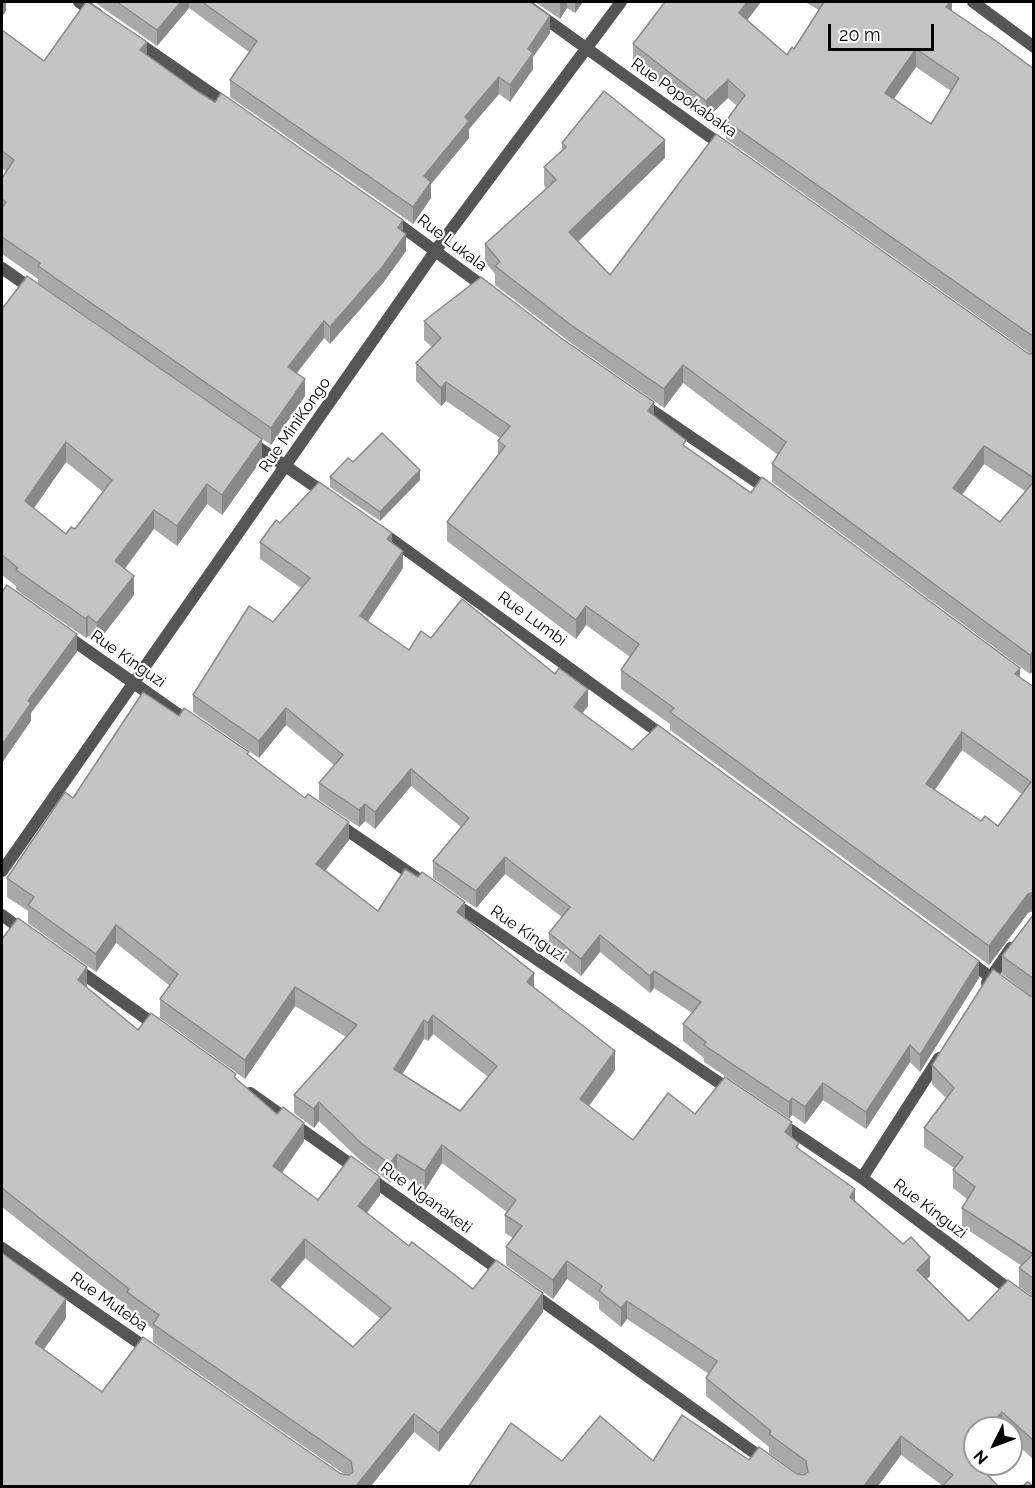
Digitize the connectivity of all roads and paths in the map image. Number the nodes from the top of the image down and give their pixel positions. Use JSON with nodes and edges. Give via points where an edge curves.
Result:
{"nodes":[{"id":1,"x":79,"y":2,"type":"edge"},
{"id":2,"x":522,"y":2,"type":"edge"},
{"id":3,"x":621,"y":2,"type":"edge"},
{"id":4,"x":973,"y":2,"type":"edge"},
{"id":5,"x":108,"y":22,"type":"edge"},
{"id":6,"x":127,"y":35,"type":"edge"},
{"id":7,"x":1034,"y":47,"type":"edge"},
{"id":8,"x":587,"y":48,"type":"junction"},
{"id":9,"x":243,"y":116,"type":"edge"},
{"id":10,"x":738,"y":156,"type":"edge"},
{"id":11,"x":378,"y":209,"type":"edge"},
{"id":12,"x":436,"y":250,"type":"junction"},
{"id":13,"x":2,"y":268,"type":"edge"},
{"id":14,"x":500,"y":299,"type":"edge"},
{"id":15,"x":51,"y":302,"type":"edge"},
{"id":16,"x":629,"y":394,"type":"edge"},
{"id":17,"x":237,"y":432,"type":"edge"},
{"id":18,"x":286,"y":466,"type":"junction"},
{"id":19,"x":780,"y":498,"type":"edge"},
{"id":20,"x":341,"y":504,"type":"edge"},
{"id":21,"x":369,"y":524,"type":"edge"},
{"id":22,"x":49,"y":624,"type":"edge"},
{"id":23,"x":134,"y":684,"type":"junction"},
{"id":24,"x":203,"y":731,"type":"edge"},
{"id":25,"x":680,"y":747,"type":"edge"},
{"id":26,"x":322,"y":812,"type":"edge"},
{"id":27,"x":2,"y":871,"type":"edge"},
{"id":28,"x":2,"y":915,"type":"edge"},
{"id":29,"x":1017,"y":940,"type":"edge"},
{"id":30,"x":40,"y":943,"type":"edge"},
{"id":31,"x":954,"y":950,"type":"edge"},
{"id":32,"x":60,"y":957,"type":"edge"},
{"id":33,"x":990,"y":977,"type":"junction"},
{"id":34,"x":978,"y":996,"type":"edge"},
{"id":35,"x":1016,"y":996,"type":"edge"},
{"id":36,"x":166,"y":1033,"type":"edge"},
{"id":37,"x":948,"y":1044,"type":"edge"},
{"id":38,"x":243,"y":1088,"type":"edge"},
{"id":39,"x":744,"y":1099,"type":"edge"},
{"id":40,"x":773,"y":1119,"type":"edge"},
{"id":41,"x":862,"y":1178,"type":"junction"},
{"id":42,"x":2,"y":1248,"type":"edge"},
{"id":43,"x":1034,"y":1308,"type":"edge"},
{"id":44,"x":159,"y":1357,"type":"edge"},
{"id":45,"x":772,"y":1466,"type":"edge"}],
"edges":[{"from":1,"to":5,"type":"street"},
{"from":2,"to":8,"type":"street","name":"Rue Popokabaka"},
{"from":3,"to":8,"type":"street","name":"Rue MiniKongo"},
{"from":4,"to":7,"type":"street"},
{"from":6,"to":9,"type":"street"},
{"from":8,"to":10,"type":"street","name":"Rue Popokabaka"},
{"from":8,"to":12,"type":"street","name":"Rue MiniKongo"},
{"from":11,"to":12,"type":"street","name":"Rue Lukala"},
{"from":12,"to":14,"type":"street","name":"Rue Lukala"},
{"from":12,"to":18,"type":"street","name":"Rue MiniKongo"},
{"from":13,"to":15,"type":"street"},
{"from":16,"to":19,"type":"street"},
{"from":17,"to":18,"type":"street"},
{"from":18,"to":20,"type":"street"},
{"from":18,"to":23,"type":"street","name":"Rue MiniKongo"},
{"from":21,"to":25,"type":"street","name":"Rue Lumbi"},
{"from":22,"to":23,"type":"street","name":"Rue Kinguzi"},
{"from":23,"to":24,"type":"street","name":"Rue Kinguzi"},
{"from":23,"to":27,"type":"street","name":"Rue MiniKongo"},
{"from":26,"to":39,"type":"street","name":"Rue Kinguzi"},
{"from":28,"to":30,"type":"street"},
{"from":29,"to":33,"type":"street"},
{"from":31,"to":33,"type":"street"},
{"from":32,"to":36,"type":"street"},
{"from":33,"to":34,"type":"street"},
{"from":33,"to":35,"type":"street"},
{"from":37,"to":41,"type":"street"},
{"from":38,"to":45,"type":"street","name":"Rue Nganaketi"},
{"from":40,"to":41,"type":"street","name":"Rue Kinguzi"},
{"from":41,"to":43,"type":"street","name":"Rue Kinguzi"},
{"from":42,"to":44,"type":"street","name":"Rue Muteba"}]}
